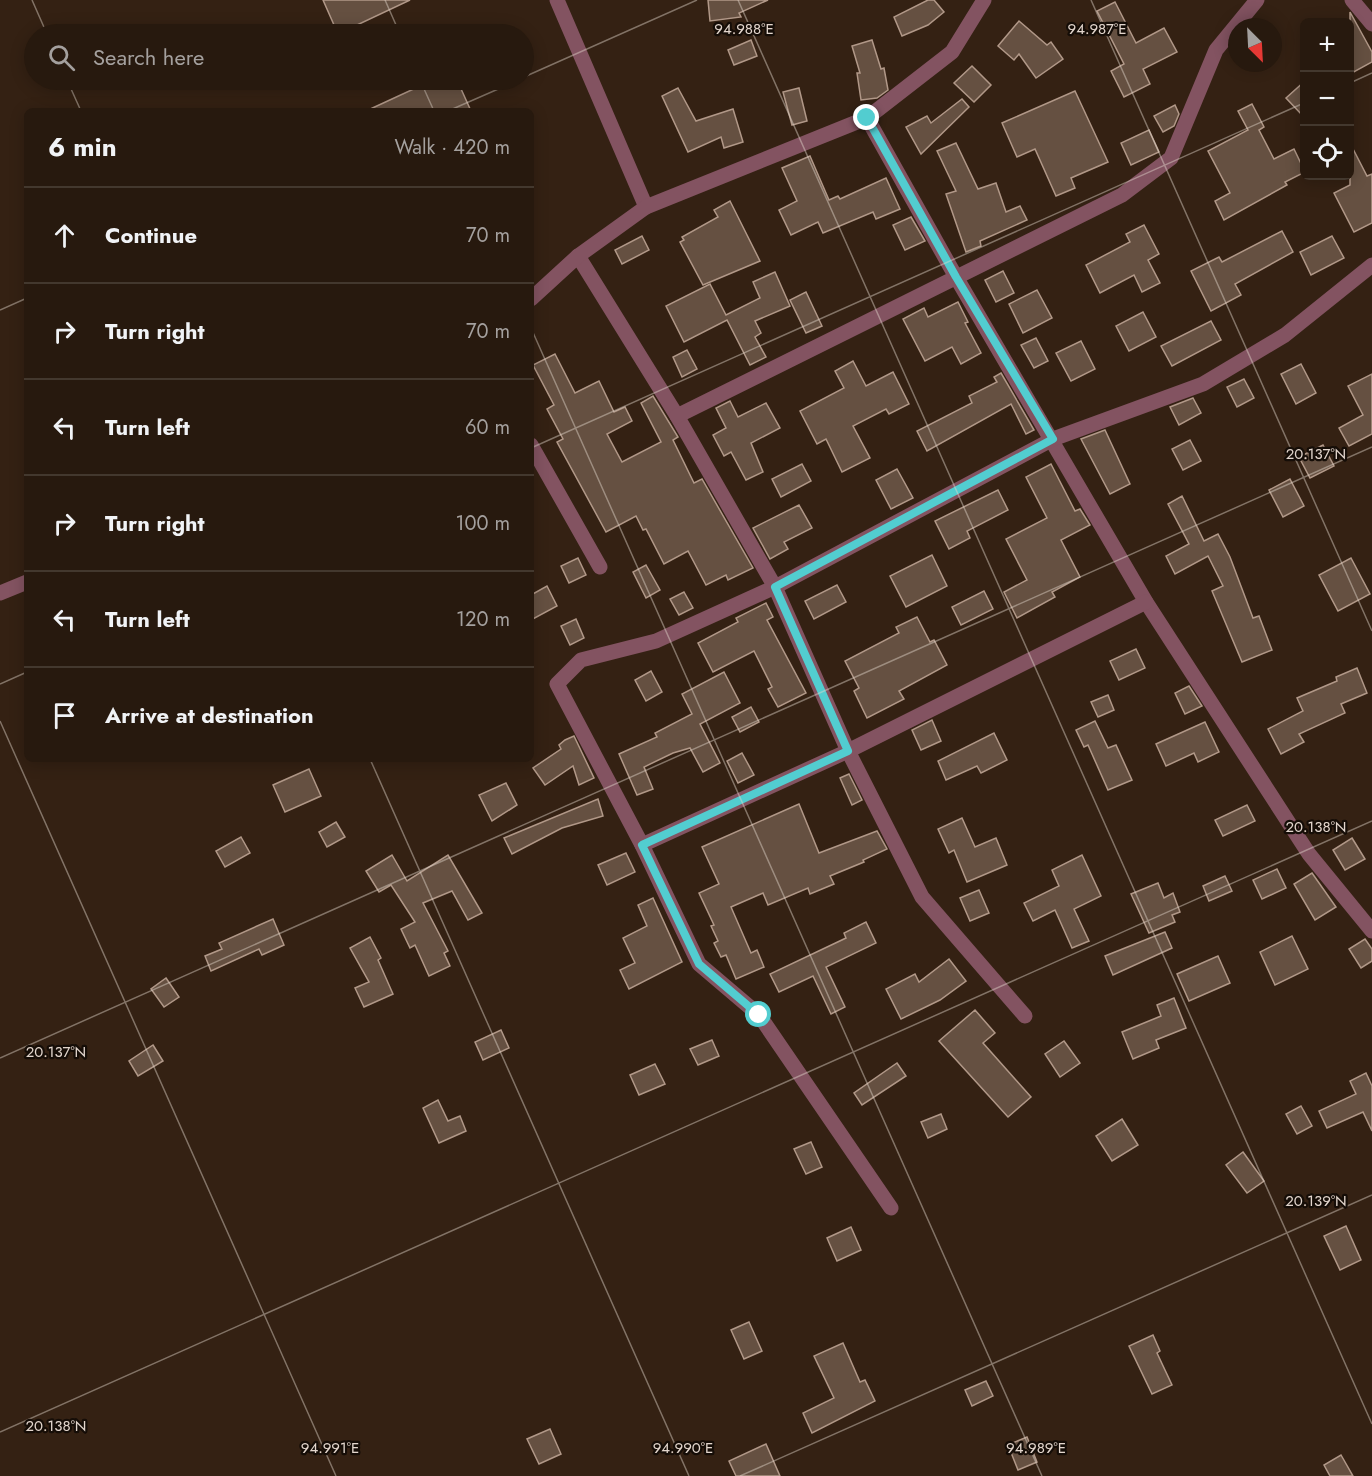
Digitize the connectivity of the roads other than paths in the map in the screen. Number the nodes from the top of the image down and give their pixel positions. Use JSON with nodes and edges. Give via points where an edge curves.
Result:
{"nodes":[{"id":1,"x":558,"y":0,"type":"edge"},
{"id":2,"x":984,"y":0,"type":"edge"},
{"id":3,"x":1257,"y":0,"type":"edge"},
{"id":4,"x":1352,"y":0,"type":"edge"},
{"id":5,"x":1372,"y":24,"type":"edge"},
{"id":6,"x":867,"y":118,"type":"junction"},
{"id":7,"x":646,"y":207,"type":"junction"},
{"id":8,"x":578,"y":256,"type":"junction"},
{"id":9,"x":1372,"y":266,"type":"edge"},
{"id":10,"x":956,"y":277,"type":"junction"},
{"id":11,"x":534,"y":296,"type":"edge"},
{"id":12,"x":676,"y":416,"type":"junction"},
{"id":13,"x":1053,"y":439,"type":"junction"},
{"id":14,"x":534,"y":450,"type":"edge"},
{"id":15,"x":600,"y":567,"type":"dead end"},
{"id":16,"x":24,"y":583,"type":"edge"},
{"id":17,"x":775,"y":587,"type":"junction"},
{"id":18,"x":0,"y":593,"type":"edge"},
{"id":19,"x":1146,"y":602,"type":"junction"},
{"id":20,"x":848,"y":751,"type":"junction"},
{"id":21,"x":642,"y":845,"type":"junction"},
{"id":22,"x":1372,"y":931,"type":"edge"},
{"id":23,"x":1025,"y":1016,"type":"dead end"},
{"id":24,"x":891,"y":1208,"type":"dead end"}],
"edges":[{"from":1,"to":7,"type":"street"},
{"from":2,"to":6,"type":"street","via":[[952,52]]},
{"from":3,"to":10,"type":"street","via":[[1216,50],[1171,158],[1122,195]]},
{"from":4,"to":5,"type":"street"},
{"from":6,"to":7,"type":"street"},
{"from":6,"to":10,"type":"street"},
{"from":7,"to":8,"type":"street"},
{"from":8,"to":11,"type":"street"},
{"from":8,"to":12,"type":"street"},
{"from":9,"to":13,"type":"street","via":[[1285,335],[1203,384]]},
{"from":10,"to":12,"type":"street"},
{"from":10,"to":13,"type":"street"},
{"from":12,"to":17,"type":"street"},
{"from":13,"to":17,"type":"street"},
{"from":13,"to":19,"type":"street"},
{"from":14,"to":15,"type":"street"},
{"from":16,"to":18,"type":"street"},
{"from":17,"to":20,"type":"street"},
{"from":17,"to":21,"type":"street","via":[[656,641],[581,660],[557,684]]},
{"from":19,"to":20,"type":"street"},
{"from":19,"to":22,"type":"street","via":[[1309,854]]},
{"from":20,"to":21,"type":"street"},
{"from":20,"to":23,"type":"street","via":[[922,897]]},
{"from":21,"to":24,"type":"street","via":[[699,964],[759,1015]]}]}
